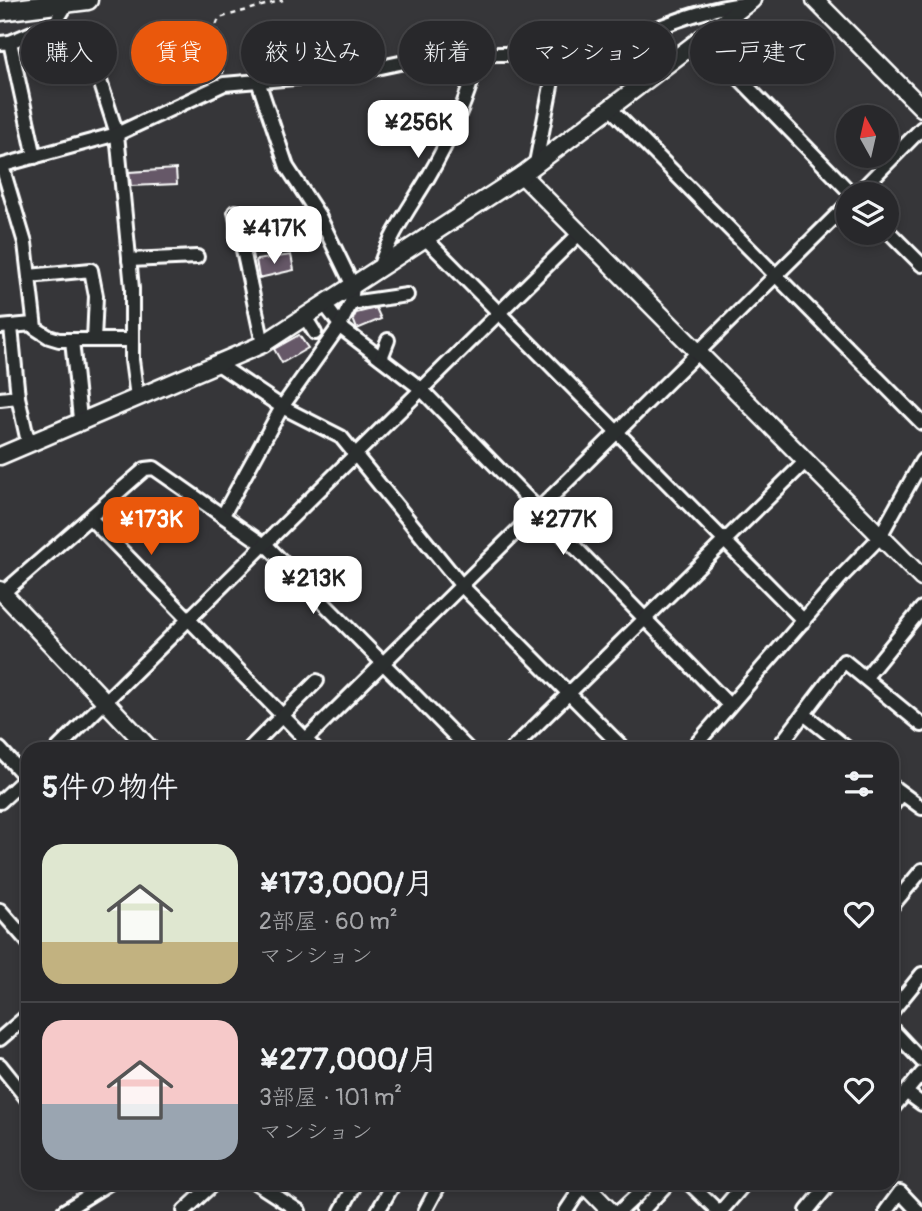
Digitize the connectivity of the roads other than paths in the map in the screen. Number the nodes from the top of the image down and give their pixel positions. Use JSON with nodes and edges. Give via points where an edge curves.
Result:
{"nodes":[{"id":1,"x":88,"y":0,"type":"edge"},
{"id":2,"x":816,"y":0,"type":"edge"},
{"id":3,"x":68,"y":2,"type":"junction"},
{"id":4,"x":749,"y":2,"type":"edge"},
{"id":5,"x":0,"y":11,"type":"edge"},
{"id":6,"x":673,"y":21,"type":"edge"},
{"id":7,"x":726,"y":21,"type":"edge"},
{"id":8,"x":5,"y":42,"type":"edge"},
{"id":9,"x":690,"y":49,"type":"edge"},
{"id":10,"x":241,"y":82,"type":"edge"},
{"id":11,"x":101,"y":84,"type":"edge"},
{"id":12,"x":259,"y":84,"type":"edge"},
{"id":13,"x":467,"y":84,"type":"edge"},
{"id":14,"x":551,"y":84,"type":"edge"},
{"id":15,"x":745,"y":84,"type":"edge"},
{"id":16,"x":610,"y":108,"type":"junction"},
{"id":17,"x":922,"y":108,"type":"edge"},
{"id":18,"x":922,"y":128,"type":"edge"},
{"id":19,"x":117,"y":134,"type":"junction"},
{"id":20,"x":35,"y":157,"type":"junction"},
{"id":21,"x":536,"y":163,"type":"junction"},
{"id":22,"x":1,"y":166,"type":"edge"},
{"id":23,"x":522,"y":175,"type":"junction"},
{"id":24,"x":840,"y":182,"type":"edge"},
{"id":25,"x":870,"y":182,"type":"edge"},
{"id":26,"x":235,"y":212,"type":"dead end"},
{"id":27,"x":836,"y":216,"type":"edge"},
{"id":28,"x":580,"y":233,"type":"junction"},
{"id":29,"x":424,"y":237,"type":"junction"},
{"id":30,"x":899,"y":242,"type":"edge"},
{"id":31,"x":197,"y":257,"type":"dead end"},
{"id":32,"x":129,"y":260,"type":"junction"},
{"id":33,"x":922,"y":265,"type":"edge"},
{"id":34,"x":379,"y":270,"type":"junction"},
{"id":35,"x":777,"y":275,"type":"junction"},
{"id":36,"x":29,"y":276,"type":"junction"},
{"id":37,"x":353,"y":286,"type":"junction"},
{"id":38,"x":407,"y":295,"type":"dead end"},
{"id":39,"x":351,"y":303,"type":"junction"},
{"id":40,"x":325,"y":305,"type":"junction"},
{"id":41,"x":499,"y":314,"type":"junction"},
{"id":42,"x":305,"y":317,"type":"junction"},
{"id":43,"x":33,"y":324,"type":"junction"},
{"id":44,"x":340,"y":326,"type":"junction"},
{"id":45,"x":5,"y":327,"type":"edge"},
{"id":46,"x":315,"y":333,"type":"dead end"},
{"id":47,"x":72,"y":340,"type":"junction"},
{"id":48,"x":94,"y":340,"type":"junction"},
{"id":49,"x":132,"y":340,"type":"junction"},
{"id":50,"x":388,"y":340,"type":"dead end"},
{"id":51,"x":263,"y":344,"type":"junction"},
{"id":52,"x":698,"y":353,"type":"junction"},
{"id":53,"x":381,"y":358,"type":"junction"},
{"id":54,"x":218,"y":364,"type":"junction"},
{"id":55,"x":420,"y":388,"type":"junction"},
{"id":56,"x":18,"y":397,"type":"junction"},
{"id":57,"x":137,"y":397,"type":"junction"},
{"id":58,"x":0,"y":399,"type":"edge"},
{"id":59,"x":282,"y":407,"type":"junction"},
{"id":60,"x":80,"y":419,"type":"junction"},
{"id":61,"x":922,"y":423,"type":"edge"},
{"id":62,"x":617,"y":433,"type":"junction"},
{"id":63,"x":28,"y":442,"type":"junction"},
{"id":64,"x":354,"y":455,"type":"junction"},
{"id":65,"x":0,"y":456,"type":"edge"},
{"id":66,"x":922,"y":461,"type":"edge"},
{"id":67,"x":805,"y":462,"type":"junction"},
{"id":68,"x":118,"y":475,"type":"dead end"},
{"id":69,"x":124,"y":488,"type":"junction"},
{"id":70,"x":538,"y":509,"type":"junction"},
{"id":71,"x":223,"y":515,"type":"junction"},
{"id":72,"x":90,"y":518,"type":"junction"},
{"id":73,"x":880,"y":538,"type":"junction"},
{"id":74,"x":727,"y":540,"type":"junction"},
{"id":75,"x":264,"y":544,"type":"junction"},
{"id":76,"x":922,"y":578,"type":"edge"},
{"id":77,"x":462,"y":586,"type":"junction"},
{"id":78,"x":1,"y":592,"type":"edge"},
{"id":79,"x":922,"y":608,"type":"edge"},
{"id":80,"x":646,"y":616,"type":"junction"},
{"id":81,"x":188,"y":619,"type":"junction"},
{"id":82,"x":804,"y":621,"type":"junction"},
{"id":83,"x":383,"y":663,"type":"junction"},
{"id":84,"x":866,"y":677,"type":"junction"},
{"id":85,"x":317,"y":681,"type":"dead end"},
{"id":86,"x":570,"y":694,"type":"junction"},
{"id":87,"x":106,"y":704,"type":"junction"},
{"id":88,"x":729,"y":705,"type":"junction"},
{"id":89,"x":804,"y":714,"type":"junction"},
{"id":90,"x":282,"y":716,"type":"junction"},
{"id":91,"x":922,"y":725,"type":"edge"},
{"id":92,"x":65,"y":742,"type":"edge"},
{"id":93,"x":143,"y":742,"type":"edge"},
{"id":94,"x":257,"y":742,"type":"edge"},
{"id":95,"x":302,"y":742,"type":"edge"},
{"id":96,"x":309,"y":742,"type":"edge"},
{"id":97,"x":461,"y":742,"type":"edge"},
{"id":98,"x":519,"y":742,"type":"edge"},
{"id":99,"x":617,"y":742,"type":"edge"},
{"id":100,"x":698,"y":742,"type":"edge"},
{"id":101,"x":782,"y":742,"type":"edge"},
{"id":102,"x":839,"y":742,"type":"edge"},
{"id":103,"x":0,"y":749,"type":"edge"},
{"id":104,"x":21,"y":772,"type":"edge"},
{"id":105,"x":21,"y":783,"type":"edge"},
{"id":106,"x":899,"y":791,"type":"edge"},
{"id":107,"x":0,"y":802,"type":"edge"},
{"id":108,"x":922,"y":808,"type":"edge"},
{"id":109,"x":922,"y":870,"type":"edge"},
{"id":110,"x":899,"y":898,"type":"edge"},
{"id":111,"x":0,"y":910,"type":"edge"},
{"id":112,"x":21,"y":935,"type":"edge"},
{"id":113,"x":922,"y":974,"type":"edge"},
{"id":114,"x":899,"y":1002,"type":"edge"},
{"id":115,"x":21,"y":1021,"type":"edge"},
{"id":116,"x":899,"y":1036,"type":"edge"},
{"id":117,"x":0,"y":1039,"type":"edge"},
{"id":118,"x":922,"y":1061,"type":"edge"},
{"id":119,"x":0,"y":1065,"type":"edge"},
{"id":120,"x":922,"y":1073,"type":"edge"},
{"id":121,"x":21,"y":1091,"type":"edge"},
{"id":122,"x":907,"y":1093,"type":"junction"},
{"id":123,"x":899,"y":1102,"type":"edge"},
{"id":124,"x":922,"y":1104,"type":"edge"},
{"id":125,"x":94,"y":1190,"type":"edge"},
{"id":126,"x":207,"y":1190,"type":"edge"},
{"id":127,"x":267,"y":1190,"type":"edge"},
{"id":128,"x":352,"y":1190,"type":"edge"},
{"id":129,"x":390,"y":1190,"type":"edge"},
{"id":130,"x":436,"y":1190,"type":"edge"},
{"id":131,"x":579,"y":1190,"type":"edge"},
{"id":132,"x":590,"y":1190,"type":"edge"},
{"id":133,"x":642,"y":1190,"type":"edge"},
{"id":134,"x":662,"y":1190,"type":"edge"},
{"id":135,"x":696,"y":1190,"type":"edge"},
{"id":136,"x":738,"y":1190,"type":"edge"},
{"id":137,"x":824,"y":1190,"type":"edge"},
{"id":138,"x":64,"y":1211,"type":"edge"},
{"id":139,"x":184,"y":1211,"type":"edge"},
{"id":140,"x":299,"y":1211,"type":"edge"},
{"id":141,"x":341,"y":1211,"type":"edge"},
{"id":142,"x":378,"y":1211,"type":"edge"},
{"id":143,"x":425,"y":1211,"type":"edge"},
{"id":144,"x":566,"y":1211,"type":"edge"},
{"id":145,"x":610,"y":1211,"type":"edge"},
{"id":146,"x":620,"y":1211,"type":"edge"},
{"id":147,"x":642,"y":1211,"type":"edge"},
{"id":148,"x":719,"y":1211,"type":"edge"},
{"id":149,"x":807,"y":1211,"type":"edge"},
{"id":150,"x":886,"y":1211,"type":"edge"},
{"id":151,"x":918,"y":1211,"type":"edge"}],
"edges":[{"from":1,"to":3,"type":"main road"},
{"from":2,"to":17,"type":"street"},
{"from":3,"to":5,"type":"main road"},
{"from":3,"to":8,"type":"street","via":[[55,23]]},
{"from":4,"to":6,"type":"street"},
{"from":4,"to":7,"type":"street"},
{"from":8,"to":20,"type":"street"},
{"from":9,"to":16,"type":"street"},
{"from":10,"to":19,"type":"street","via":[[224,84]]},
{"from":11,"to":19,"type":"street"},
{"from":12,"to":37,"type":"street","via":[[287,167]]},
{"from":13,"to":34,"type":"street","via":[[446,140],[385,249]]},
{"from":14,"to":21,"type":"street"},
{"from":15,"to":24,"type":"street"},
{"from":16,"to":21,"type":"street"},
{"from":16,"to":35,"type":"street"},
{"from":18,"to":25,"type":"street"},
{"from":19,"to":20,"type":"street"},
{"from":19,"to":32,"type":"street"},
{"from":20,"to":22,"type":"street"},
{"from":21,"to":23,"type":"street"},
{"from":22,"to":36,"type":"street","via":[[25,243]]},
{"from":23,"to":28,"type":"street"},
{"from":23,"to":29,"type":"street"},
{"from":26,"to":51,"type":"street"},
{"from":27,"to":35,"type":"street"},
{"from":28,"to":41,"type":"street"},
{"from":28,"to":52,"type":"street"},
{"from":29,"to":34,"type":"street"},
{"from":29,"to":41,"type":"street"},
{"from":30,"to":33,"type":"street"},
{"from":31,"to":32,"type":"street"},
{"from":32,"to":49,"type":"street"},
{"from":34,"to":37,"type":"street"},
{"from":35,"to":52,"type":"street"},
{"from":35,"to":61,"type":"street"},
{"from":36,"to":43,"type":"street"},
{"from":36,"to":48,"type":"street","via":[[91,270],[96,296]]},
{"from":37,"to":39,"type":"street"},
{"from":37,"to":40,"type":"street"},
{"from":38,"to":39,"type":"street"},
{"from":39,"to":44,"type":"street"},
{"from":40,"to":42,"type":"street"},
{"from":40,"to":44,"type":"street"},
{"from":41,"to":55,"type":"street"},
{"from":41,"to":62,"type":"street"},
{"from":42,"to":46,"type":"street"},
{"from":42,"to":51,"type":"street"},
{"from":43,"to":45,"type":"street"},
{"from":43,"to":47,"type":"street","via":[[49,337]]},
{"from":44,"to":53,"type":"street"},
{"from":44,"to":59,"type":"street"},
{"from":45,"to":56,"type":"street"},
{"from":47,"to":48,"type":"street"},
{"from":47,"to":60,"type":"street"},
{"from":48,"to":49,"type":"street"},
{"from":49,"to":57,"type":"street"},
{"from":50,"to":53,"type":"street"},
{"from":51,"to":54,"type":"street"},
{"from":52,"to":62,"type":"street"},
{"from":52,"to":67,"type":"street"},
{"from":53,"to":55,"type":"street"},
{"from":54,"to":57,"type":"street"},
{"from":54,"to":59,"type":"street"},
{"from":55,"to":64,"type":"street"},
{"from":55,"to":70,"type":"street"},
{"from":56,"to":58,"type":"street"},
{"from":56,"to":63,"type":"street"},
{"from":57,"to":60,"type":"street"},
{"from":59,"to":64,"type":"street","via":[[341,437]]},
{"from":59,"to":71,"type":"street"},
{"from":60,"to":63,"type":"street"},
{"from":62,"to":70,"type":"street"},
{"from":62,"to":74,"type":"street"},
{"from":63,"to":65,"type":"street"},
{"from":64,"to":75,"type":"street"},
{"from":64,"to":77,"type":"street"},
{"from":66,"to":73,"type":"street"},
{"from":67,"to":73,"type":"street"},
{"from":67,"to":74,"type":"street"},
{"from":68,"to":69,"type":"street"},
{"from":69,"to":71,"type":"street","via":[[145,469],[154,468]]},
{"from":69,"to":72,"type":"street"},
{"from":70,"to":77,"type":"street"},
{"from":70,"to":80,"type":"street"},
{"from":71,"to":75,"type":"street"},
{"from":72,"to":78,"type":"street"},
{"from":72,"to":81,"type":"street"},
{"from":73,"to":76,"type":"street"},
{"from":73,"to":82,"type":"street"},
{"from":74,"to":80,"type":"street"},
{"from":74,"to":82,"type":"street"},
{"from":75,"to":81,"type":"street"},
{"from":75,"to":83,"type":"street"},
{"from":77,"to":83,"type":"street"},
{"from":77,"to":86,"type":"street"},
{"from":78,"to":87,"type":"street"},
{"from":79,"to":84,"type":"street"},
{"from":80,"to":86,"type":"street"},
{"from":80,"to":88,"type":"street"},
{"from":81,"to":87,"type":"street"},
{"from":81,"to":90,"type":"street"},
{"from":82,"to":88,"type":"street"},
{"from":83,"to":96,"type":"street"},
{"from":83,"to":97,"type":"street"},
{"from":84,"to":89,"type":"street","via":[[844,661]]},
{"from":84,"to":91,"type":"street"},
{"from":85,"to":90,"type":"street"},
{"from":86,"to":98,"type":"street"},
{"from":86,"to":99,"type":"street"},
{"from":87,"to":92,"type":"street"},
{"from":87,"to":93,"type":"street"},
{"from":88,"to":100,"type":"street"},
{"from":89,"to":101,"type":"street"},
{"from":89,"to":102,"type":"street"},
{"from":90,"to":94,"type":"street"},
{"from":90,"to":95,"type":"street"},
{"from":103,"to":104,"type":"street"},
{"from":105,"to":107,"type":"street"},
{"from":106,"to":108,"type":"street"},
{"from":109,"to":110,"type":"street"},
{"from":111,"to":112,"type":"street"},
{"from":113,"to":114,"type":"street"},
{"from":115,"to":117,"type":"street"},
{"from":116,"to":118,"type":"street"},
{"from":119,"to":121,"type":"street"},
{"from":120,"to":122,"type":"street"},
{"from":122,"to":123,"type":"street"},
{"from":122,"to":124,"type":"street"},
{"from":125,"to":138,"type":"street"},
{"from":126,"to":139,"type":"street"},
{"from":127,"to":140,"type":"street"},
{"from":128,"to":141,"type":"street"},
{"from":129,"to":142,"type":"street"},
{"from":130,"to":143,"type":"street"},
{"from":131,"to":144,"type":"street"},
{"from":132,"to":145,"type":"street"},
{"from":133,"to":146,"type":"street"},
{"from":134,"to":147,"type":"street"},
{"from":135,"to":148,"type":"street"},
{"from":136,"to":148,"type":"street"},
{"from":137,"to":149,"type":"street"},
{"from":150,"to":151,"type":"street","via":[[900,1192]]}]}
